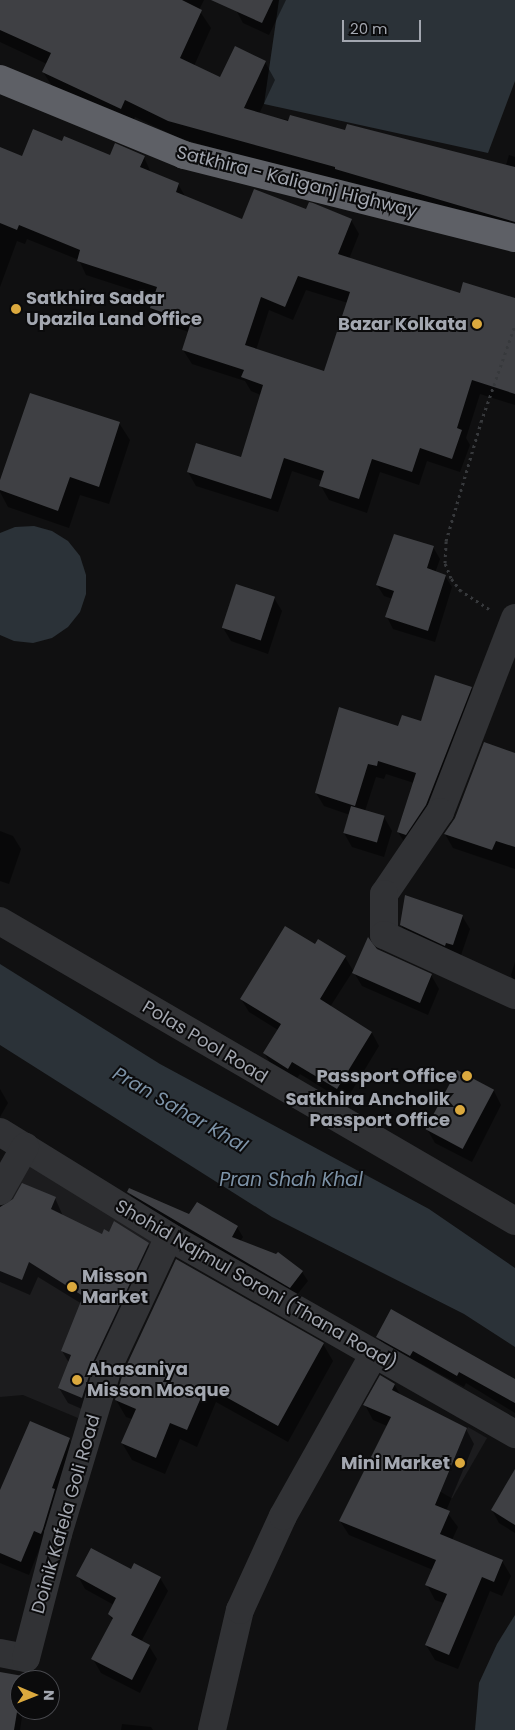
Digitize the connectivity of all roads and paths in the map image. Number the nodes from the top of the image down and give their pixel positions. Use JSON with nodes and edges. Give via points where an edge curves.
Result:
{"nodes":[{"id":1,"x":0,"y":79,"type":"edge"},
{"id":2,"x":515,"y":238,"type":"edge"},
{"id":3,"x":515,"y":325,"type":"edge"},
{"id":4,"x":514,"y":619,"type":"edge"},
{"id":5,"x":0,"y":921,"type":"edge"},
{"id":6,"x":515,"y":995,"type":"edge"},
{"id":7,"x":0,"y":1132,"type":"edge"},
{"id":8,"x":25,"y":1147,"type":"junction"},
{"id":9,"x":0,"y":1191,"type":"edge"},
{"id":10,"x":515,"y":1221,"type":"edge"},
{"id":11,"x":169,"y":1237,"type":"junction"},
{"id":12,"x":374,"y":1354,"type":"junction"},
{"id":13,"x":515,"y":1434,"type":"edge"},
{"id":14,"x":0,"y":1653,"type":"edge"},
{"id":15,"x":212,"y":1730,"type":"edge"}],
"edges":[{"from":1,"to":2,"type":"highway","name":"Satkhira - Kaliganj Highway","via":[[184,155]]},
{"from":3,"to":4,"type":"path","via":[[457,502],[446,541],[445,563],[461,591]]},
{"from":4,"to":6,"type":"street","via":[[440,812],[384,894],[384,935]]},
{"from":5,"to":10,"type":"street","name":"Polas Pool Road"},
{"from":7,"to":8,"type":"street","name":"Shohid Najmul Soroni (Thana Road)"},
{"from":8,"to":9,"type":"street"},
{"from":8,"to":11,"type":"street","name":"Shohid Najmul Soroni (Thana Road)"},
{"from":11,"to":12,"type":"street","name":"Shohid Najmul Soroni (Thana Road)"},
{"from":11,"to":14,"type":"street","name":"Doinik Kafela Goli Road","via":[[108,1367],[58,1534],[26,1658]]},
{"from":12,"to":13,"type":"street","name":"Shohid Najmul Soroni (Thana Road)"},
{"from":12,"to":15,"type":"street","via":[[283,1516],[240,1610]]}]}
